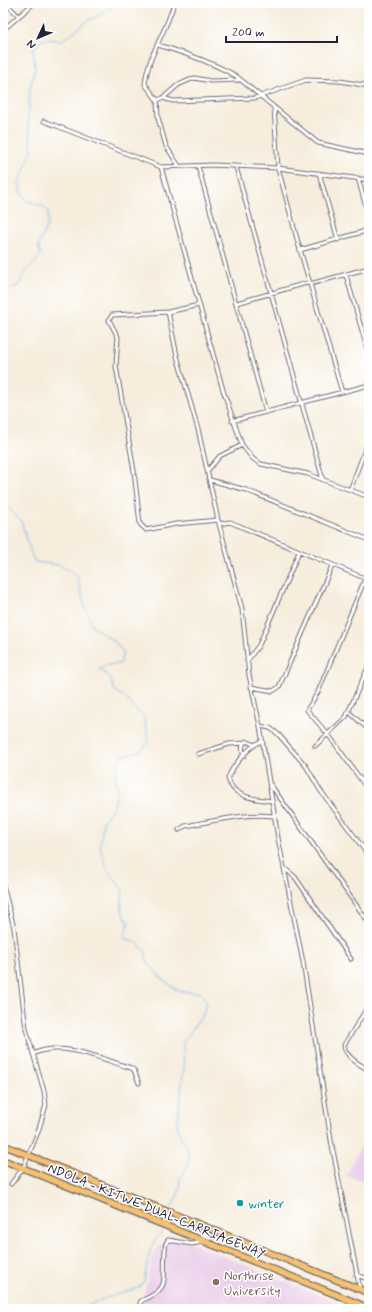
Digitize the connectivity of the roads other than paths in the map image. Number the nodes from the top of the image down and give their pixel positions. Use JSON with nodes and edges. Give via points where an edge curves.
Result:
{"nodes":[{"id":1,"x":5,"y":3,"type":"edge"},
{"id":2,"x":34,"y":3,"type":"edge"},
{"id":3,"x":174,"y":3,"type":"edge"},
{"id":4,"x":19,"y":16,"type":"junction"},
{"id":5,"x":3,"y":30,"type":"edge"},
{"id":6,"x":158,"y":45,"type":"junction"},
{"id":7,"x":240,"y":80,"type":"junction"},
{"id":8,"x":369,"y":86,"type":"edge"},
{"id":9,"x":262,"y":96,"type":"junction"},
{"id":10,"x":163,"y":98,"type":"junction"},
{"id":11,"x":157,"y":100,"type":"junction"},
{"id":12,"x":274,"y":107,"type":"junction"},
{"id":13,"x":44,"y":120,"type":"dead end"},
{"id":14,"x":369,"y":154,"type":"edge"},
{"id":15,"x":179,"y":166,"type":"junction"},
{"id":16,"x":198,"y":166,"type":"junction"},
{"id":17,"x":161,"y":167,"type":"junction"},
{"id":18,"x":236,"y":167,"type":"junction"},
{"id":19,"x":278,"y":168,"type":"junction"},
{"id":20,"x":319,"y":173,"type":"junction"},
{"id":21,"x":358,"y":178,"type":"junction"},
{"id":22,"x":369,"y":180,"type":"edge"},
{"id":23,"x":369,"y":218,"type":"edge"},
{"id":24,"x":369,"y":230,"type":"edge"},
{"id":25,"x":338,"y":240,"type":"junction"},
{"id":26,"x":300,"y":250,"type":"junction"},
{"id":27,"x":369,"y":268,"type":"edge"},
{"id":28,"x":346,"y":275,"type":"junction"},
{"id":29,"x":310,"y":283,"type":"junction"},
{"id":30,"x":272,"y":293,"type":"junction"},
{"id":31,"x":237,"y":303,"type":"junction"},
{"id":32,"x":199,"y":305,"type":"junction"},
{"id":33,"x":168,"y":312,"type":"junction"},
{"id":34,"x":369,"y":355,"type":"edge"},
{"id":35,"x":369,"y":385,"type":"edge"},
{"id":36,"x":342,"y":392,"type":"junction"},
{"id":37,"x":301,"y":402,"type":"junction"},
{"id":38,"x":266,"y":412,"type":"junction"},
{"id":39,"x":232,"y":421,"type":"junction"},
{"id":40,"x":369,"y":438,"type":"edge"},
{"id":41,"x":242,"y":444,"type":"junction"},
{"id":42,"x":208,"y":470,"type":"junction"},
{"id":43,"x":210,"y":480,"type":"junction"},
{"id":44,"x":323,"y":480,"type":"junction"},
{"id":45,"x":350,"y":490,"type":"junction"},
{"id":46,"x":369,"y":497,"type":"edge"},
{"id":47,"x":219,"y":522,"type":"junction"},
{"id":48,"x":369,"y":540,"type":"edge"},
{"id":49,"x":299,"y":552,"type":"junction"},
{"id":50,"x":332,"y":566,"type":"junction"},
{"id":51,"x":365,"y":579,"type":"junction"},
{"id":52,"x":369,"y":580,"type":"edge"},
{"id":53,"x":247,"y":662,"type":"junction"},
{"id":54,"x":369,"y":665,"type":"edge"},
{"id":55,"x":251,"y":687,"type":"junction"},
{"id":56,"x":350,"y":712,"type":"junction"},
{"id":57,"x":260,"y":726,"type":"junction"},
{"id":58,"x":369,"y":730,"type":"edge"},
{"id":59,"x":328,"y":735,"type":"junction"},
{"id":60,"x":262,"y":741,"type":"junction"},
{"id":61,"x":244,"y":743,"type":"junction"},
{"id":62,"x":254,"y":745,"type":"junction"},
{"id":63,"x":315,"y":746,"type":"dead end"},
{"id":64,"x":198,"y":754,"type":"dead end"},
{"id":65,"x":244,"y":756,"type":"junction"},
{"id":66,"x":269,"y":783,"type":"junction"},
{"id":67,"x":369,"y":791,"type":"edge"},
{"id":68,"x":272,"y":801,"type":"junction"},
{"id":69,"x":274,"y":816,"type":"junction"},
{"id":70,"x":179,"y":830,"type":"dead end"},
{"id":71,"x":369,"y":856,"type":"edge"},
{"id":72,"x":284,"y":868,"type":"junction"},
{"id":73,"x":3,"y":885,"type":"edge"},
{"id":74,"x":369,"y":923,"type":"edge"},
{"id":75,"x":351,"y":959,"type":"dead end"},
{"id":76,"x":369,"y":1005,"type":"edge"},
{"id":77,"x":33,"y":1054,"type":"junction"},
{"id":78,"x":369,"y":1070,"type":"edge"},
{"id":79,"x":139,"y":1083,"type":"dead end"},
{"id":80,"x":3,"y":1145,"type":"edge"},
{"id":81,"x":28,"y":1155,"type":"junction"},
{"id":82,"x":3,"y":1160,"type":"edge"},
{"id":83,"x":23,"y":1168,"type":"junction"},
{"id":84,"x":11,"y":1184,"type":"dead end"},
{"id":85,"x":205,"y":1242,"type":"junction"},
{"id":86,"x":356,"y":1275,"type":"junction"},
{"id":87,"x":369,"y":1279,"type":"edge"},
{"id":88,"x":360,"y":1290,"type":"junction"},
{"id":89,"x":369,"y":1293,"type":"edge"},
{"id":90,"x":369,"y":1308,"type":"edge"},
{"id":91,"x":138,"y":1309,"type":"edge"}],
"edges":[{"from":1,"to":4,"type":"street"},
{"from":2,"to":4,"type":"street"},
{"from":3,"to":6,"type":"street"},
{"from":4,"to":5,"type":"street"},
{"from":6,"to":7,"type":"street","via":[[217,66]]},
{"from":6,"to":11,"type":"street","via":[[149,61],[145,84]]},
{"from":7,"to":9,"type":"street"},
{"from":7,"to":10,"type":"street","via":[[211,81],[194,78],[178,85]]},
{"from":8,"to":9,"type":"street","via":[[306,80],[278,88]]},
{"from":9,"to":10,"type":"street","via":[[252,99],[206,101],[173,101]]},
{"from":9,"to":12,"type":"street"},
{"from":10,"to":11,"type":"street"},
{"from":11,"to":15,"type":"street","via":[[158,118],[166,146]]},
{"from":12,"to":14,"type":"street","via":[[318,142]]},
{"from":12,"to":19,"type":"street"},
{"from":13,"to":17,"type":"street"},
{"from":15,"to":16,"type":"street"},
{"from":15,"to":17,"type":"street"},
{"from":16,"to":18,"type":"street"},
{"from":16,"to":31,"type":"street"},
{"from":17,"to":32,"type":"street"},
{"from":18,"to":19,"type":"street"},
{"from":18,"to":30,"type":"street"},
{"from":19,"to":20,"type":"street"},
{"from":19,"to":26,"type":"street"},
{"from":20,"to":21,"type":"street"},
{"from":20,"to":25,"type":"street"},
{"from":21,"to":22,"type":"street"},
{"from":21,"to":23,"type":"street"},
{"from":24,"to":25,"type":"street"},
{"from":25,"to":26,"type":"street"},
{"from":26,"to":29,"type":"street"},
{"from":27,"to":28,"type":"street"},
{"from":28,"to":29,"type":"street"},
{"from":28,"to":34,"type":"street"},
{"from":29,"to":30,"type":"street"},
{"from":29,"to":36,"type":"street"},
{"from":30,"to":31,"type":"street"},
{"from":30,"to":37,"type":"street"},
{"from":31,"to":38,"type":"street"},
{"from":32,"to":33,"type":"street"},
{"from":32,"to":39,"type":"street"},
{"from":33,"to":42,"type":"street","via":[[177,356]]},
{"from":33,"to":47,"type":"street","via":[[132,313],[110,317],[118,337],[116,366],[134,471],[138,519],[146,530],[176,524]]},
{"from":35,"to":36,"type":"street"},
{"from":36,"to":37,"type":"street"},
{"from":37,"to":38,"type":"street"},
{"from":37,"to":44,"type":"street"},
{"from":38,"to":39,"type":"street"},
{"from":39,"to":41,"type":"street"},
{"from":40,"to":45,"type":"street"},
{"from":41,"to":42,"type":"street","via":[[220,456]]},
{"from":41,"to":44,"type":"street","via":[[261,464],[308,474]]},
{"from":42,"to":43,"type":"street"},
{"from":43,"to":47,"type":"street"},
{"from":43,"to":48,"type":"street","via":[[246,490]]},
{"from":44,"to":45,"type":"street"},
{"from":45,"to":46,"type":"street"},
{"from":47,"to":49,"type":"street","via":[[230,522]]},
{"from":47,"to":53,"type":"street","via":[[242,609]]},
{"from":49,"to":50,"type":"street"},
{"from":49,"to":53,"type":"street","via":[[259,645]]},
{"from":50,"to":51,"type":"street"},
{"from":50,"to":55,"type":"street","via":[[279,688],[273,691]]},
{"from":51,"to":52,"type":"street"},
{"from":51,"to":59,"type":"street","via":[[308,710]]},
{"from":53,"to":55,"type":"street"},
{"from":54,"to":56,"type":"street"},
{"from":55,"to":57,"type":"street"},
{"from":56,"to":58,"type":"street"},
{"from":56,"to":59,"type":"street"},
{"from":57,"to":60,"type":"street"},
{"from":57,"to":71,"type":"street","via":[[270,728],[278,734],[306,766],[320,790]]},
{"from":59,"to":63,"type":"street"},
{"from":59,"to":67,"type":"street"},
{"from":60,"to":62,"type":"street"},
{"from":60,"to":66,"type":"street"},
{"from":61,"to":62,"type":"street","via":[[246,741]]},
{"from":61,"to":64,"type":"street","via":[[229,744]]},
{"from":61,"to":65,"type":"street"},
{"from":62,"to":65,"type":"street"},
{"from":65,"to":68,"type":"street","via":[[231,770],[229,785],[247,798]]},
{"from":66,"to":68,"type":"street"},
{"from":66,"to":74,"type":"street"},
{"from":68,"to":69,"type":"street"},
{"from":69,"to":70,"type":"street","via":[[226,818],[185,826]]},
{"from":69,"to":72,"type":"street"},
{"from":72,"to":75,"type":"street","via":[[295,877]]},
{"from":72,"to":86,"type":"street","via":[[303,962]]},
{"from":73,"to":77,"type":"street","via":[[14,928],[24,1018]]},
{"from":76,"to":78,"type":"street","via":[[344,1045],[350,1056]]},
{"from":77,"to":79,"type":"street","via":[[47,1049],[90,1054],[131,1068]]},
{"from":77,"to":81,"type":"street","via":[[46,1105]]},
{"from":80,"to":81,"type":"highway","name":"NDOLA - KITWE DUAL-CARRIAGEWAY"},
{"from":81,"to":83,"type":"street"},
{"from":81,"to":88,"type":"highway","name":"NDOLA - KITWE DUAL-CARRIAGEWAY"},
{"from":82,"to":83,"type":"highway","name":"NDOLA - KITWE DUAL-CARRIAGEWAY"},
{"from":83,"to":84,"type":"street"},
{"from":83,"to":85,"type":"highway","name":"NDOLA - KITWE DUAL-CARRIAGEWAY"},
{"from":85,"to":90,"type":"highway","name":"NDOLA - KITWE DUAL-CARRIAGEWAY"},
{"from":85,"to":91,"type":"street","via":[[192,1244],[168,1240],[165,1248],[163,1286],[157,1294],[141,1301]]},
{"from":86,"to":87,"type":"street"},
{"from":86,"to":88,"type":"street"},
{"from":88,"to":89,"type":"highway","name":"NDOLA - KITWE DUAL-CARRIAGEWAY"}]}
